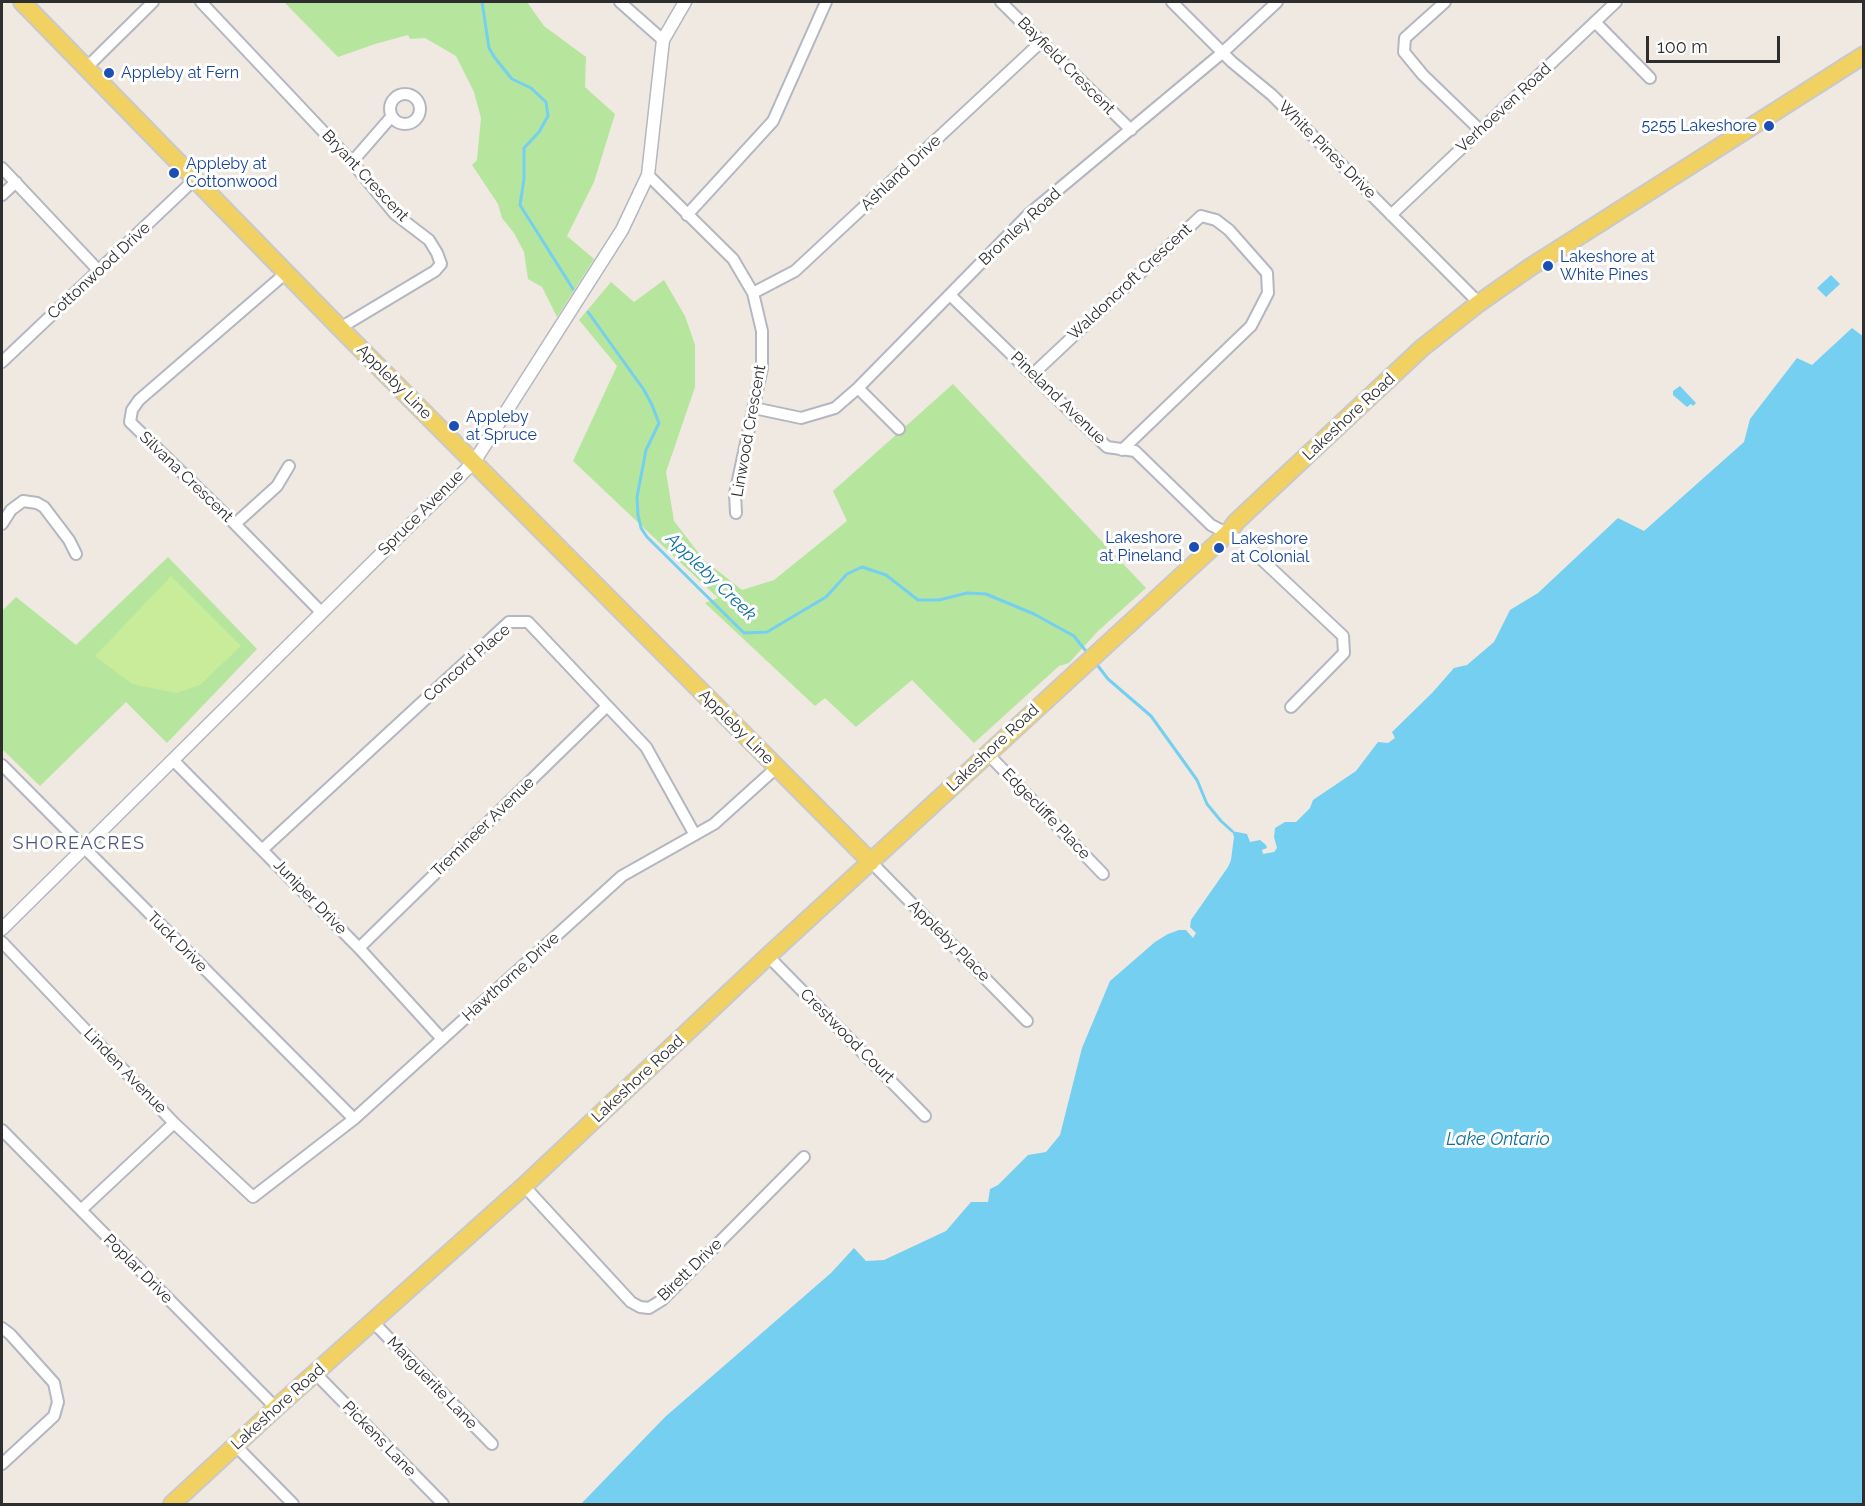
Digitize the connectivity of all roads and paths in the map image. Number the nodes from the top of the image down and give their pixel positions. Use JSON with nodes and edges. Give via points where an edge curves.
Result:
{"nodes":[{"id":1,"x":22,"y":2,"type":"edge"},
{"id":2,"x":153,"y":2,"type":"edge"},
{"id":3,"x":201,"y":2,"type":"edge"},
{"id":4,"x":620,"y":2,"type":"edge"},
{"id":5,"x":685,"y":2,"type":"edge"},
{"id":6,"x":826,"y":2,"type":"edge"},
{"id":7,"x":1001,"y":2,"type":"edge"},
{"id":8,"x":1172,"y":2,"type":"edge"},
{"id":9,"x":1277,"y":2,"type":"edge"},
{"id":10,"x":1445,"y":2,"type":"edge"},
{"id":11,"x":1616,"y":2,"type":"edge"},
{"id":12,"x":1595,"y":22,"type":"junction"},
{"id":13,"x":663,"y":40,"type":"junction"},
{"id":14,"x":1041,"y":42,"type":"junction"},
{"id":15,"x":1222,"y":53,"type":"junction"},
{"id":16,"x":1863,"y":55,"type":"edge"},
{"id":17,"x":86,"y":68,"type":"junction"},
{"id":18,"x":1650,"y":78,"type":"dead end"},
{"id":19,"x":392,"y":116,"type":"dead end"},
{"id":20,"x":1131,"y":130,"type":"junction"},
{"id":21,"x":1480,"y":130,"type":"junction"},
{"id":22,"x":352,"y":162,"type":"junction"},
{"id":23,"x":2,"y":168,"type":"edge"},
{"id":24,"x":648,"y":175,"type":"junction"},
{"id":25,"x":195,"y":179,"type":"junction"},
{"id":26,"x":16,"y":182,"type":"junction"},
{"id":27,"x":2,"y":195,"type":"edge"},
{"id":28,"x":687,"y":215,"type":"junction"},
{"id":29,"x":1391,"y":215,"type":"junction"},
{"id":30,"x":99,"y":271,"type":"junction"},
{"id":31,"x":287,"y":272,"type":"junction"},
{"id":32,"x":753,"y":293,"type":"junction"},
{"id":33,"x":950,"y":295,"type":"junction"},
{"id":34,"x":1479,"y":303,"type":"junction"},
{"id":35,"x":340,"y":328,"type":"junction"},
{"id":36,"x":2,"y":362,"type":"edge"},
{"id":37,"x":1033,"y":374,"type":"junction"},
{"id":38,"x":858,"y":388,"type":"junction"},
{"id":39,"x":754,"y":408,"type":"junction"},
{"id":40,"x":899,"y":429,"type":"dead end"},
{"id":41,"x":1122,"y":450,"type":"junction"},
{"id":42,"x":474,"y":462,"type":"junction"},
{"id":43,"x":289,"y":466,"type":"dead end"},
{"id":44,"x":736,"y":513,"type":"dead end"},
{"id":45,"x":2,"y":524,"type":"edge"},
{"id":46,"x":235,"y":524,"type":"junction"},
{"id":47,"x":1227,"y":534,"type":"junction"},
{"id":48,"x":76,"y":554,"type":"dead end"},
{"id":49,"x":321,"y":612,"type":"junction"},
{"id":50,"x":606,"y":707,"type":"junction"},
{"id":51,"x":1291,"y":707,"type":"dead end"},
{"id":52,"x":988,"y":754,"type":"junction"},
{"id":53,"x":173,"y":760,"type":"junction"},
{"id":54,"x":2,"y":765,"type":"edge"},
{"id":55,"x":776,"y":768,"type":"junction"},
{"id":56,"x":695,"y":835,"type":"junction"},
{"id":57,"x":83,"y":848,"type":"junction"},
{"id":58,"x":263,"y":849,"type":"junction"},
{"id":59,"x":871,"y":862,"type":"junction"},
{"id":60,"x":1103,"y":874,"type":"dead end"},
{"id":61,"x":2,"y":929,"type":"edge"},
{"id":62,"x":2,"y":942,"type":"edge"},
{"id":63,"x":359,"y":948,"type":"junction"},
{"id":64,"x":768,"y":956,"type":"junction"},
{"id":65,"x":1028,"y":1021,"type":"dead end"},
{"id":66,"x":442,"y":1039,"type":"junction"},
{"id":67,"x":925,"y":1116,"type":"dead end"},
{"id":68,"x":354,"y":1119,"type":"junction"},
{"id":69,"x":174,"y":1123,"type":"junction"},
{"id":70,"x":2,"y":1130,"type":"edge"},
{"id":71,"x":804,"y":1157,"type":"dead end"},
{"id":72,"x":524,"y":1186,"type":"junction"},
{"id":73,"x":253,"y":1197,"type":"joint"},
{"id":74,"x":81,"y":1210,"type":"junction"},
{"id":75,"x":374,"y":1322,"type":"junction"},
{"id":76,"x":2,"y":1328,"type":"edge"},
{"id":77,"x":315,"y":1373,"type":"junction"},
{"id":78,"x":276,"y":1408,"type":"junction"},
{"id":79,"x":492,"y":1443,"type":"dead end"},
{"id":80,"x":236,"y":1446,"type":"junction"},
{"id":81,"x":2,"y":1464,"type":"edge"},
{"id":82,"x":172,"y":1504,"type":"edge"},
{"id":83,"x":293,"y":1504,"type":"edge"},
{"id":84,"x":443,"y":1504,"type":"edge"}],
"edges":[{"from":1,"to":17,"type":"main road","name":"Appleby Line"},
{"from":2,"to":17,"type":"street"},
{"from":3,"to":22,"type":"street","name":"Bryant Crescent"},
{"from":4,"to":13,"type":"street"},
{"from":5,"to":13,"type":"street","name":"Spruce Avenue"},
{"from":6,"to":28,"type":"street","via":[[773,121]]},
{"from":7,"to":14,"type":"street","name":"Bayfield Crescent"},
{"from":8,"to":15,"type":"street","name":"White Pines Drive"},
{"from":9,"to":15,"type":"street","name":"Bromley Road"},
{"from":10,"to":21,"type":"street","via":[[1405,38],[1404,52]]},
{"from":11,"to":12,"type":"street","name":"Verhoeven Road"},
{"from":12,"to":18,"type":"street"},
{"from":12,"to":21,"type":"street","name":"Verhoeven Road"},
{"from":13,"to":24,"type":"street","name":"Spruce Avenue"},
{"from":14,"to":20,"type":"street","name":"Bayfield Crescent"},
{"from":14,"to":32,"type":"street","name":"Ashland Drive","via":[[795,272]]},
{"from":15,"to":20,"type":"street","name":"Bromley Road"},
{"from":15,"to":29,"type":"street","name":"White Pines Drive","via":[[1272,95]]},
{"from":16,"to":34,"type":"main road","name":"Lakeshore Road"},
{"from":17,"to":25,"type":"main road","name":"Appleby Line"},
{"from":19,"to":22,"type":"street"},
{"from":20,"to":33,"type":"street","name":"Bromley Road","via":[[1029,214]]},
{"from":21,"to":29,"type":"street","name":"Verhoeven Road"},
{"from":22,"to":35,"type":"street","name":"Bryant Crescent","via":[[395,214],[429,240],[441,264],[435,272]]},
{"from":23,"to":26,"type":"street"},
{"from":24,"to":28,"type":"street","name":"Linwood Crescent"},
{"from":24,"to":42,"type":"street","name":"Spruce Avenue","via":[[622,230]]},
{"from":25,"to":30,"type":"street","name":"Cottonwood Drive"},
{"from":25,"to":31,"type":"main road","name":"Appleby Line"},
{"from":26,"to":27,"type":"street"},
{"from":26,"to":30,"type":"street"},
{"from":28,"to":32,"type":"street","name":"Linwood Crescent","via":[[733,260]]},
{"from":29,"to":34,"type":"street","name":"White Pines Drive"},
{"from":30,"to":36,"type":"street","name":"Cottonwood Drive"},
{"from":31,"to":35,"type":"main road","name":"Appleby Line"},
{"from":31,"to":46,"type":"street","name":"Silvana Crescent","via":[[132,410],[130,422]]},
{"from":32,"to":39,"type":"street","name":"Linwood Crescent","via":[[762,331],[762,368]]},
{"from":33,"to":37,"type":"street","name":"Pineland Avenue"},
{"from":33,"to":38,"type":"street","name":"Bromley Road"},
{"from":34,"to":47,"type":"main road","name":"Lakeshore Road","via":[[1414,356]]},
{"from":35,"to":42,"type":"main road","name":"Appleby Line"},
{"from":37,"to":41,"type":"street","name":"Pineland Avenue","via":[[1107,447]]},
{"from":37,"to":41,"type":"street","name":"Waldoncroft Crescent","via":[[1201,216],[1230,230],[1267,273],[1268,293],[1251,326]]},
{"from":38,"to":39,"type":"street","name":"Bromley Road","via":[[835,408],[801,418]]},
{"from":38,"to":40,"type":"street"},
{"from":39,"to":44,"type":"street","name":"Linwood Crescent","via":[[735,494]]},
{"from":41,"to":47,"type":"street","name":"Pineland Avenue","via":[[1135,451],[1211,525]]},
{"from":42,"to":49,"type":"street","name":"Spruce Avenue"},
{"from":42,"to":55,"type":"main road","name":"Appleby Line"},
{"from":43,"to":46,"type":"street","via":[[277,486]]},
{"from":45,"to":48,"type":"street","via":[[23,501],[37,503],[44,507]]},
{"from":46,"to":49,"type":"street","name":"Silvana Crescent"},
{"from":47,"to":51,"type":"street","name":"Pineland Avenue","via":[[1242,541],[1343,636],[1344,653]]},
{"from":47,"to":52,"type":"main road","name":"Lakeshore Road"},
{"from":49,"to":53,"type":"street","name":"Spruce Avenue"},
{"from":50,"to":56,"type":"street","name":"Concord Place","via":[[646,747]]},
{"from":50,"to":58,"type":"street","name":"Concord Place","via":[[528,622],[509,622]]},
{"from":50,"to":63,"type":"street","name":"Tremineer Avenue"},
{"from":52,"to":59,"type":"main road","name":"Lakeshore Road"},
{"from":52,"to":60,"type":"street","name":"Edgecliffe Place"},
{"from":53,"to":57,"type":"street","name":"Spruce Avenue"},
{"from":53,"to":58,"type":"street","name":"Juniper Drive"},
{"from":54,"to":57,"type":"street","name":"Tuck Drive"},
{"from":55,"to":56,"type":"street","name":"Hawthorne Drive","via":[[723,818]]},
{"from":55,"to":59,"type":"main road","name":"Appleby Line"},
{"from":56,"to":66,"type":"street","name":"Hawthorne Drive","via":[[622,876]]},
{"from":57,"to":61,"type":"street","name":"Spruce Avenue"},
{"from":57,"to":68,"type":"street","name":"Tuck Drive"},
{"from":58,"to":63,"type":"street","name":"Juniper Drive"},
{"from":59,"to":64,"type":"main road","name":"Lakeshore Road"},
{"from":59,"to":65,"type":"street","name":"Appleby Place"},
{"from":62,"to":69,"type":"street","name":"Linden Avenue"},
{"from":63,"to":66,"type":"street","name":"Juniper Drive"},
{"from":64,"to":67,"type":"street","name":"Crestwood Court"},
{"from":64,"to":72,"type":"main road","name":"Lakeshore Road"},
{"from":66,"to":68,"type":"street","name":"Hawthorne Drive"},
{"from":68,"to":73,"type":"street","name":"Hawthorne Drive"},
{"from":69,"to":73,"type":"street","name":"Linden Avenue"},
{"from":69,"to":74,"type":"street"},
{"from":70,"to":74,"type":"street","name":"Poplar Drive"},
{"from":71,"to":72,"type":"street","name":"Birett Drive","via":[[662,1300],[649,1308],[631,1302]]},
{"from":72,"to":75,"type":"main road","name":"Lakeshore Road"},
{"from":74,"to":78,"type":"street","name":"Poplar Drive"},
{"from":75,"to":77,"type":"main road","name":"Lakeshore Road"},
{"from":75,"to":79,"type":"street","name":"Marguerite Lane"},
{"from":76,"to":81,"type":"street","via":[[54,1383],[58,1402],[54,1416]]},
{"from":77,"to":78,"type":"main road","name":"Lakeshore Road"},
{"from":77,"to":84,"type":"street","name":"Pickens Lane"},
{"from":78,"to":80,"type":"main road","name":"Lakeshore Road"},
{"from":80,"to":82,"type":"main road","name":"Lakeshore Road"},
{"from":80,"to":83,"type":"street"}]}
